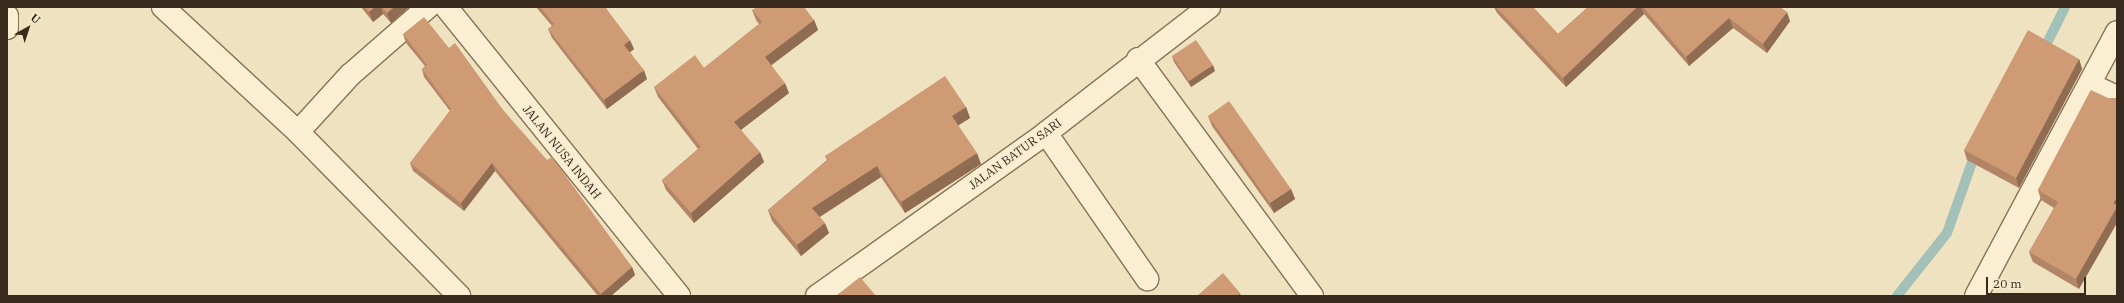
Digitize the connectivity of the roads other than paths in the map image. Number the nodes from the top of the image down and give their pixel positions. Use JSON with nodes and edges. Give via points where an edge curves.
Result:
{"nodes":[{"id":1,"x":163,"y":7,"type":"edge"},
{"id":2,"x":428,"y":7,"type":"edge"},
{"id":3,"x":446,"y":7,"type":"edge"},
{"id":4,"x":1209,"y":7,"type":"edge"},
{"id":5,"x":7,"y":16,"type":"edge"},
{"id":6,"x":7,"y":28,"type":"edge"},
{"id":7,"x":2117,"y":32,"type":"edge"},
{"id":8,"x":1138,"y":59,"type":"junction"},
{"id":9,"x":2091,"y":85,"type":"junction"},
{"id":10,"x":2117,"y":97,"type":"edge"},
{"id":11,"x":298,"y":132,"type":"junction"},
{"id":12,"x":1046,"y":133,"type":"junction"},
{"id":13,"x":1147,"y":279,"type":"dead end"},
{"id":14,"x":458,"y":296,"type":"edge"},
{"id":15,"x":679,"y":296,"type":"edge"},
{"id":16,"x":817,"y":296,"type":"edge"},
{"id":17,"x":1312,"y":296,"type":"edge"},
{"id":18,"x":1976,"y":296,"type":"edge"}],
"edges":[{"from":1,"to":11,"type":"street"},
{"from":2,"to":11,"type":"street","via":[[350,75]]},
{"from":3,"to":15,"type":"street","name":"JALAN NUSA INDAH"},
{"from":4,"to":8,"type":"street","name":"JALAN BATUR SARI"},
{"from":5,"to":6,"type":"street"},
{"from":7,"to":9,"type":"street"},
{"from":8,"to":12,"type":"street","name":"JALAN BATUR SARI"},
{"from":8,"to":17,"type":"street"},
{"from":9,"to":10,"type":"street"},
{"from":9,"to":18,"type":"street"},
{"from":11,"to":14,"type":"street"},
{"from":12,"to":13,"type":"street"},
{"from":12,"to":16,"type":"street","name":"JALAN BATUR SARI"}]}
